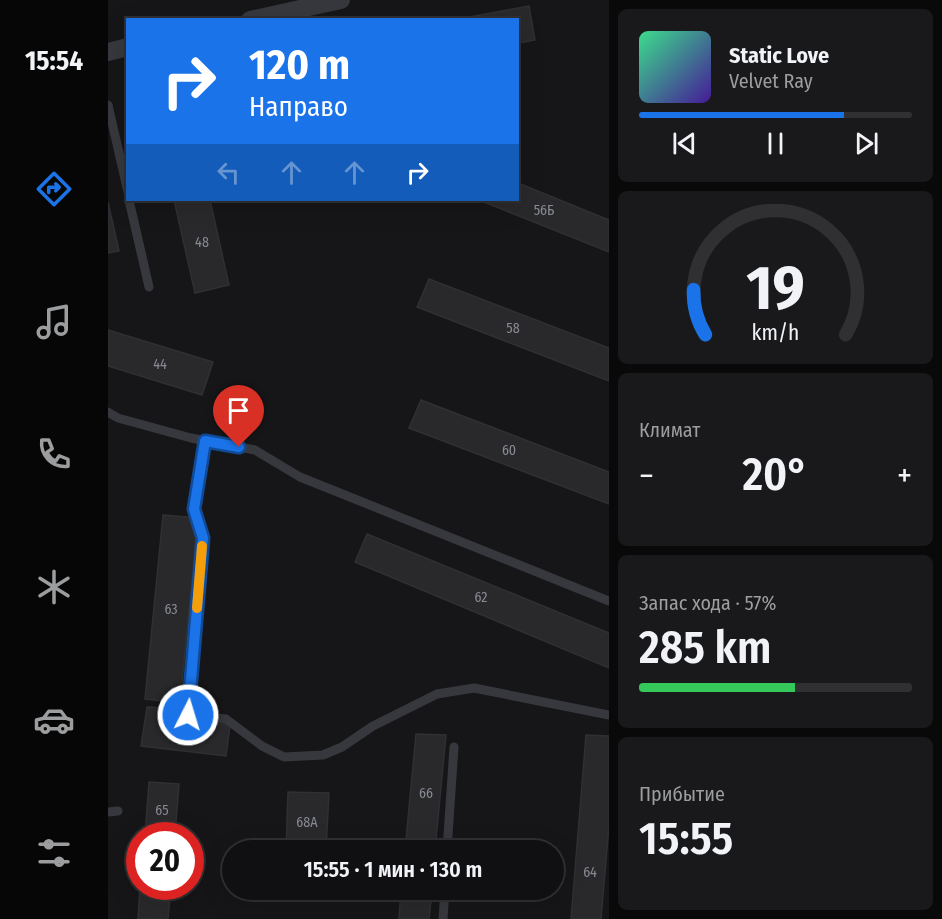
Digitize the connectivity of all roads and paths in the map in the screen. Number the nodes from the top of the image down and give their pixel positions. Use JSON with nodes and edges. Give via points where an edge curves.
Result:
{"nodes":[{"id":1,"x":341,"y":0,"type":"edge"},
{"id":2,"x":319,"y":2,"type":"edge"},
{"id":3,"x":258,"y":18,"type":"edge"},
{"id":4,"x":126,"y":48,"type":"edge"},
{"id":5,"x":108,"y":52,"type":"edge"},
{"id":6,"x":108,"y":105,"type":"edge"},
{"id":7,"x":126,"y":183,"type":"edge"},
{"id":8,"x":129,"y":201,"type":"edge"},
{"id":9,"x":149,"y":286,"type":"dead end"},
{"id":10,"x":108,"y":412,"type":"edge"},
{"id":11,"x":205,"y":441,"type":"junction"},
{"id":12,"x":609,"y":601,"type":"edge"},
{"id":13,"x":609,"y":715,"type":"edge"},
{"id":14,"x":454,"y":747,"type":"dead end"},
{"id":15,"x":448,"y":840,"type":"edge"},
{"id":16,"x":444,"y":900,"type":"edge"},
{"id":17,"x":443,"y":919,"type":"edge"}],
"edges":[{"from":1,"to":2,"type":"street"},
{"from":2,"to":3,"type":"street"},
{"from":4,"to":5,"type":"street"},
{"from":6,"to":7,"type":"lane"},
{"from":8,"to":9,"type":"lane"},
{"from":10,"to":11,"type":"lane"},
{"from":11,"to":12,"type":"lane","via":[[255,450],[300,477]]},
{"from":11,"to":13,"type":"lane","via":[[194,509],[203,538],[188,715],[226,719],[262,747],[285,757],[323,755],[437,694],[474,688]]},
{"from":14,"to":15,"type":"lane"},
{"from":16,"to":17,"type":"lane"}]}
